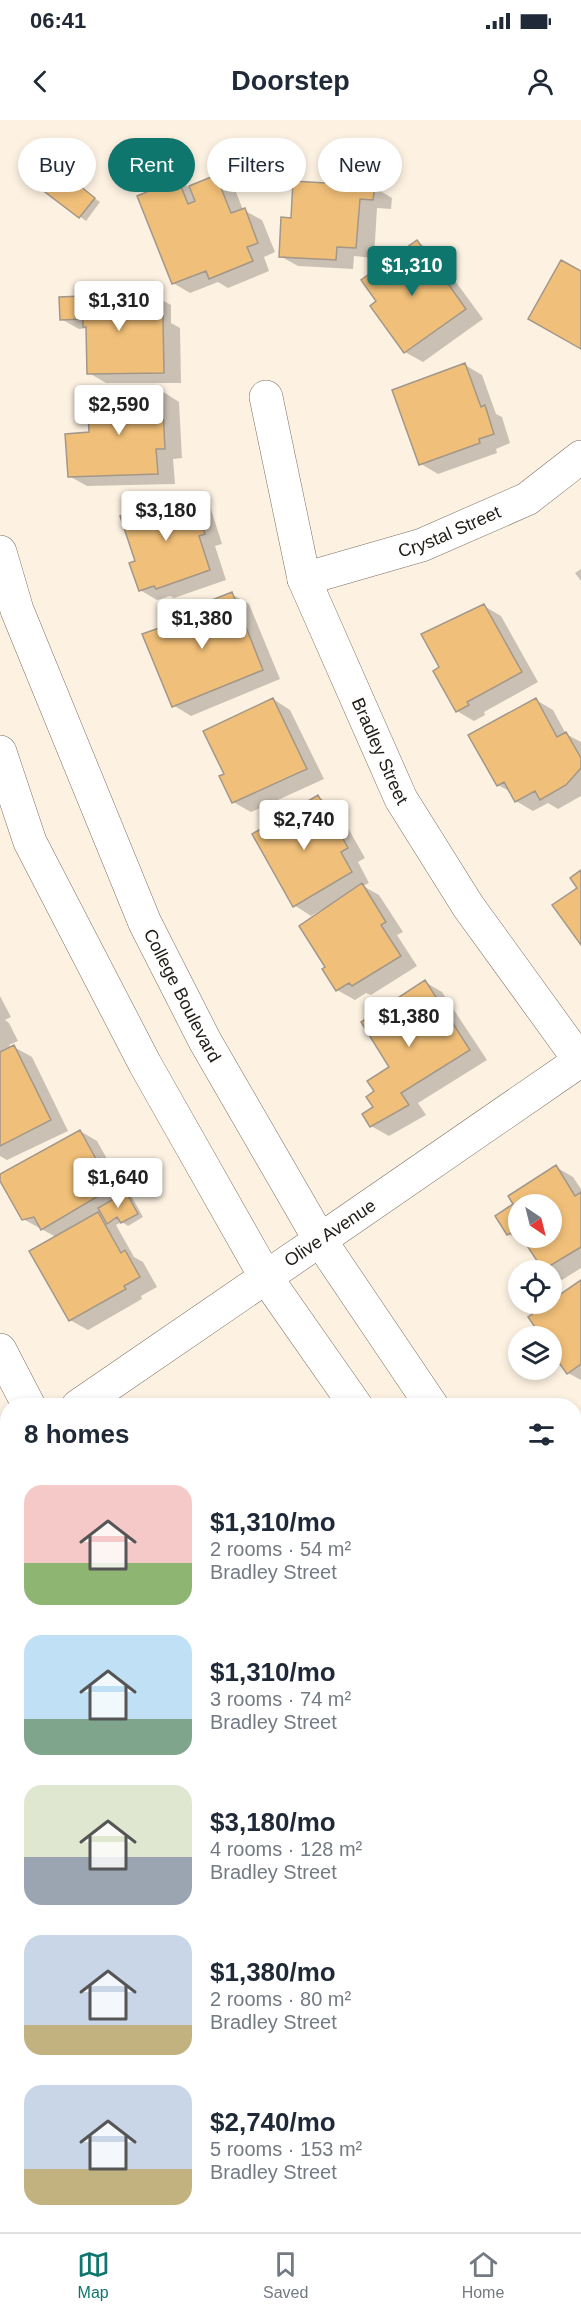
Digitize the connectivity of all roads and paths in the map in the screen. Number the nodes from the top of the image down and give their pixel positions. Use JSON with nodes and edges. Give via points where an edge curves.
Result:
{"nodes":[{"id":1,"x":266,"y":397,"type":"dead end"},
{"id":2,"x":581,"y":457,"type":"edge"},
{"id":3,"x":0,"y":552,"type":"edge"},
{"id":4,"x":304,"y":579,"type":"junction"},
{"id":5,"x":0,"y":752,"type":"edge"},
{"id":6,"x":581,"y":1061,"type":"edge"},
{"id":7,"x":320,"y":1240,"type":"junction"},
{"id":8,"x":265,"y":1276,"type":"junction"},
{"id":9,"x":0,"y":1350,"type":"edge"},
{"id":10,"x":25,"y":1398,"type":"edge"},
{"id":11,"x":90,"y":1398,"type":"edge"},
{"id":12,"x":350,"y":1398,"type":"edge"},
{"id":13,"x":427,"y":1398,"type":"edge"}],
"edges":[{"from":1,"to":4,"type":"main road","name":"Bradley Street"},
{"from":2,"to":4,"type":"main road","name":"Crystal Street","via":[[527,498],[422,546]]},
{"from":3,"to":7,"type":"main road","name":"College Boulevard","via":[[16,610],[145,923],[205,1041]]},
{"from":4,"to":6,"type":"main road","name":"Bradley Street","via":[[401,799],[468,906]]},
{"from":5,"to":8,"type":"main road","via":[[30,842],[145,1064]]},
{"from":6,"to":7,"type":"main road","name":"Olive Avenue"},
{"from":7,"to":8,"type":"main road","name":"Olive Avenue"},
{"from":7,"to":13,"type":"main road","name":"College Boulevard"},
{"from":8,"to":11,"type":"main road","name":"Olive Avenue"},
{"from":8,"to":12,"type":"main road"},
{"from":9,"to":10,"type":"main road"}]}
